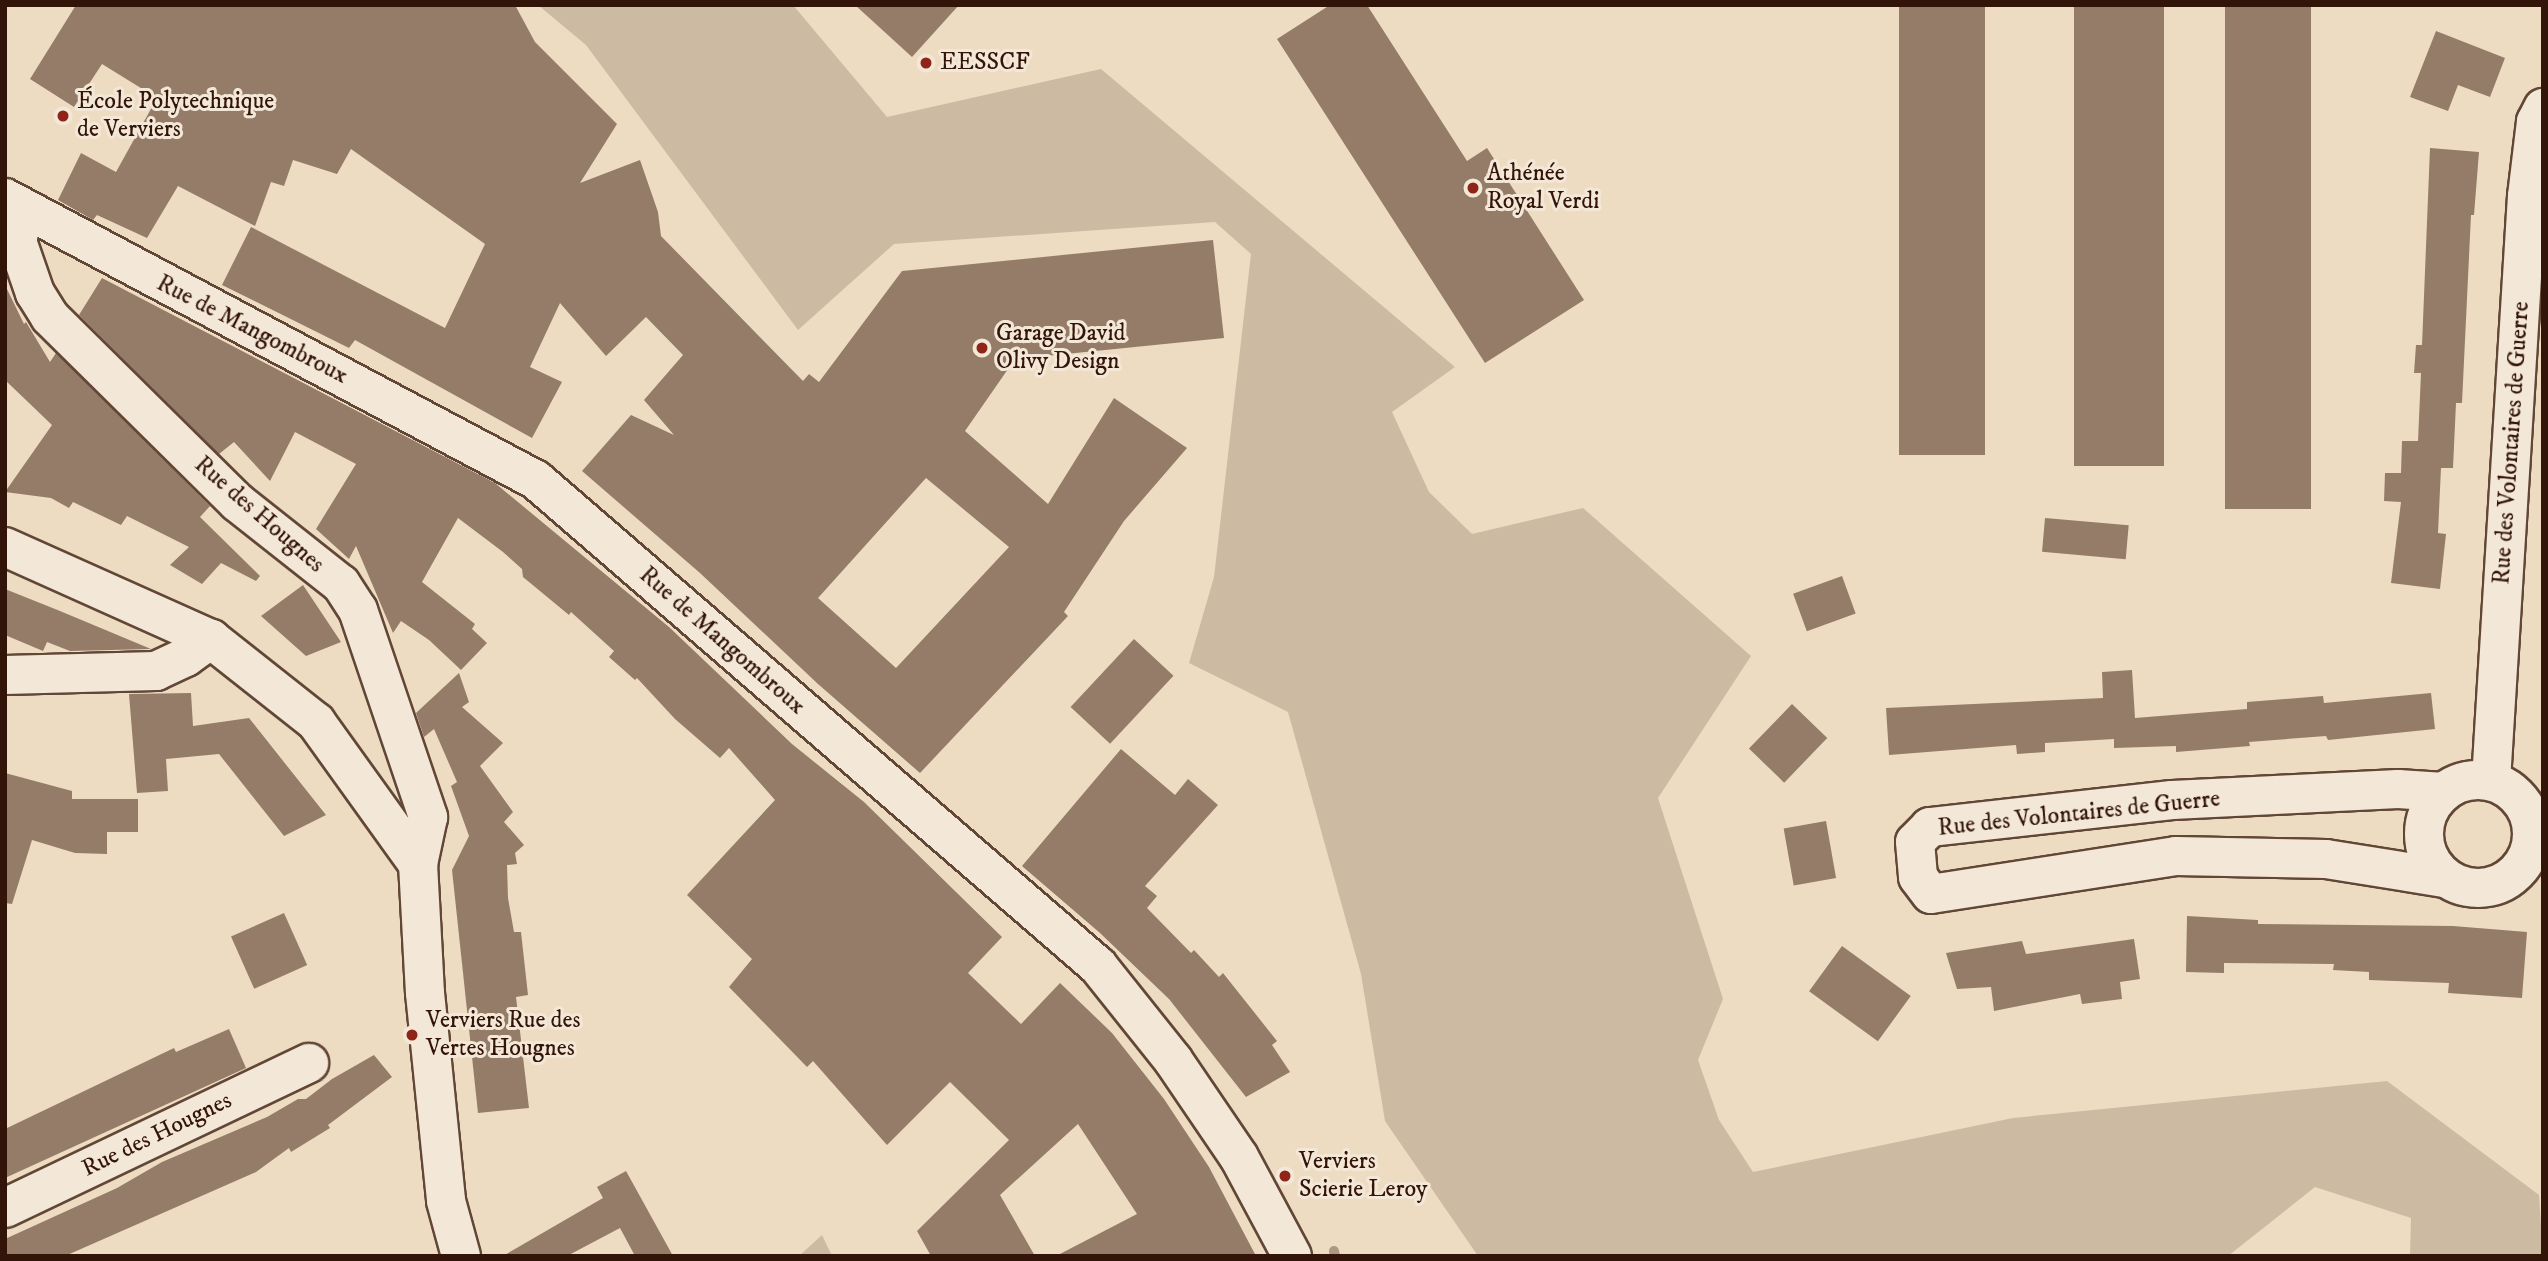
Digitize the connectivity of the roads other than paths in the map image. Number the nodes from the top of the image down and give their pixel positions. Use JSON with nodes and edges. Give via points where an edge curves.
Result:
{"nodes":[{"id":1,"x":2543,"y":108,"type":"edge"},
{"id":2,"x":15,"y":204,"type":"edge"},
{"id":3,"x":5,"y":547,"type":"edge"},
{"id":4,"x":211,"y":639,"type":"junction"},
{"id":5,"x":5,"y":676,"type":"edge"},
{"id":6,"x":2514,"y":785,"type":"edge"},
{"id":7,"x":2444,"y":792,"type":"junction"},
{"id":8,"x":2172,"y":800,"type":"junction"},
{"id":9,"x":2176,"y":856,"type":"junction"},
{"id":10,"x":418,"y":864,"type":"junction"},
{"id":11,"x":2445,"y":878,"type":"junction"},
{"id":12,"x":2543,"y":882,"type":"edge"},
{"id":13,"x":2502,"y":883,"type":"junction"},
{"id":14,"x":309,"y":1063,"type":"dead end"},
{"id":15,"x":5,"y":1208,"type":"edge"},
{"id":16,"x":461,"y":1256,"type":"edge"},
{"id":17,"x":1292,"y":1256,"type":"edge"}],
"edges":[{"from":1,"to":6,"type":"street","name":"Rue des Volontaires de Guerre","via":[[2536,122],[2527,196]]},
{"from":2,"to":10,"type":"street","name":"Rue des Hougnes","via":[[17,241],[35,293],[50,317],[237,502],[341,584],[358,610],[428,817]]},
{"from":2,"to":17,"type":"street","name":"Rue de Mangombroux","via":[[536,480],[1098,967],[1173,1059],[1240,1157]]},
{"from":3,"to":4,"type":"street"},
{"from":4,"to":5,"type":"street","via":[[156,671]]},
{"from":4,"to":10,"type":"street","via":[[316,722]]},
{"from":6,"to":7,"type":"street","name":"Rue des Volontaires de Guerre","via":[[2458,783]]},
{"from":6,"to":13,"type":"street","via":[[2530,818],[2531,850],[2518,872]]},
{"from":7,"to":8,"type":"street","name":"Rue des Volontaires de Guerre","via":[[2398,789]]},
{"from":7,"to":11,"type":"street","via":[[2430,809],[2424,827],[2431,862]]},
{"from":8,"to":9,"type":"street"},
{"from":8,"to":9,"type":"street","name":"Rue des Volontaires de Guerre","via":[[1930,827],[1915,842],[1915,856],[1918,877],[1931,894]]},
{"from":9,"to":11,"type":"street","name":"Rue des Volontaires de Guerre","via":[[2326,859]]},
{"from":10,"to":16,"type":"street","name":"Rue des Hougnes","via":[[425,993],[446,1201]]},
{"from":11,"to":13,"type":"street","name":"Rue des Volontaires de Guerre","via":[[2483,889]]},
{"from":12,"to":13,"type":"street","name":"Rue des Volontaires de Guerre"},
{"from":14,"to":15,"type":"street","name":"Rue des Hougnes"}]}
